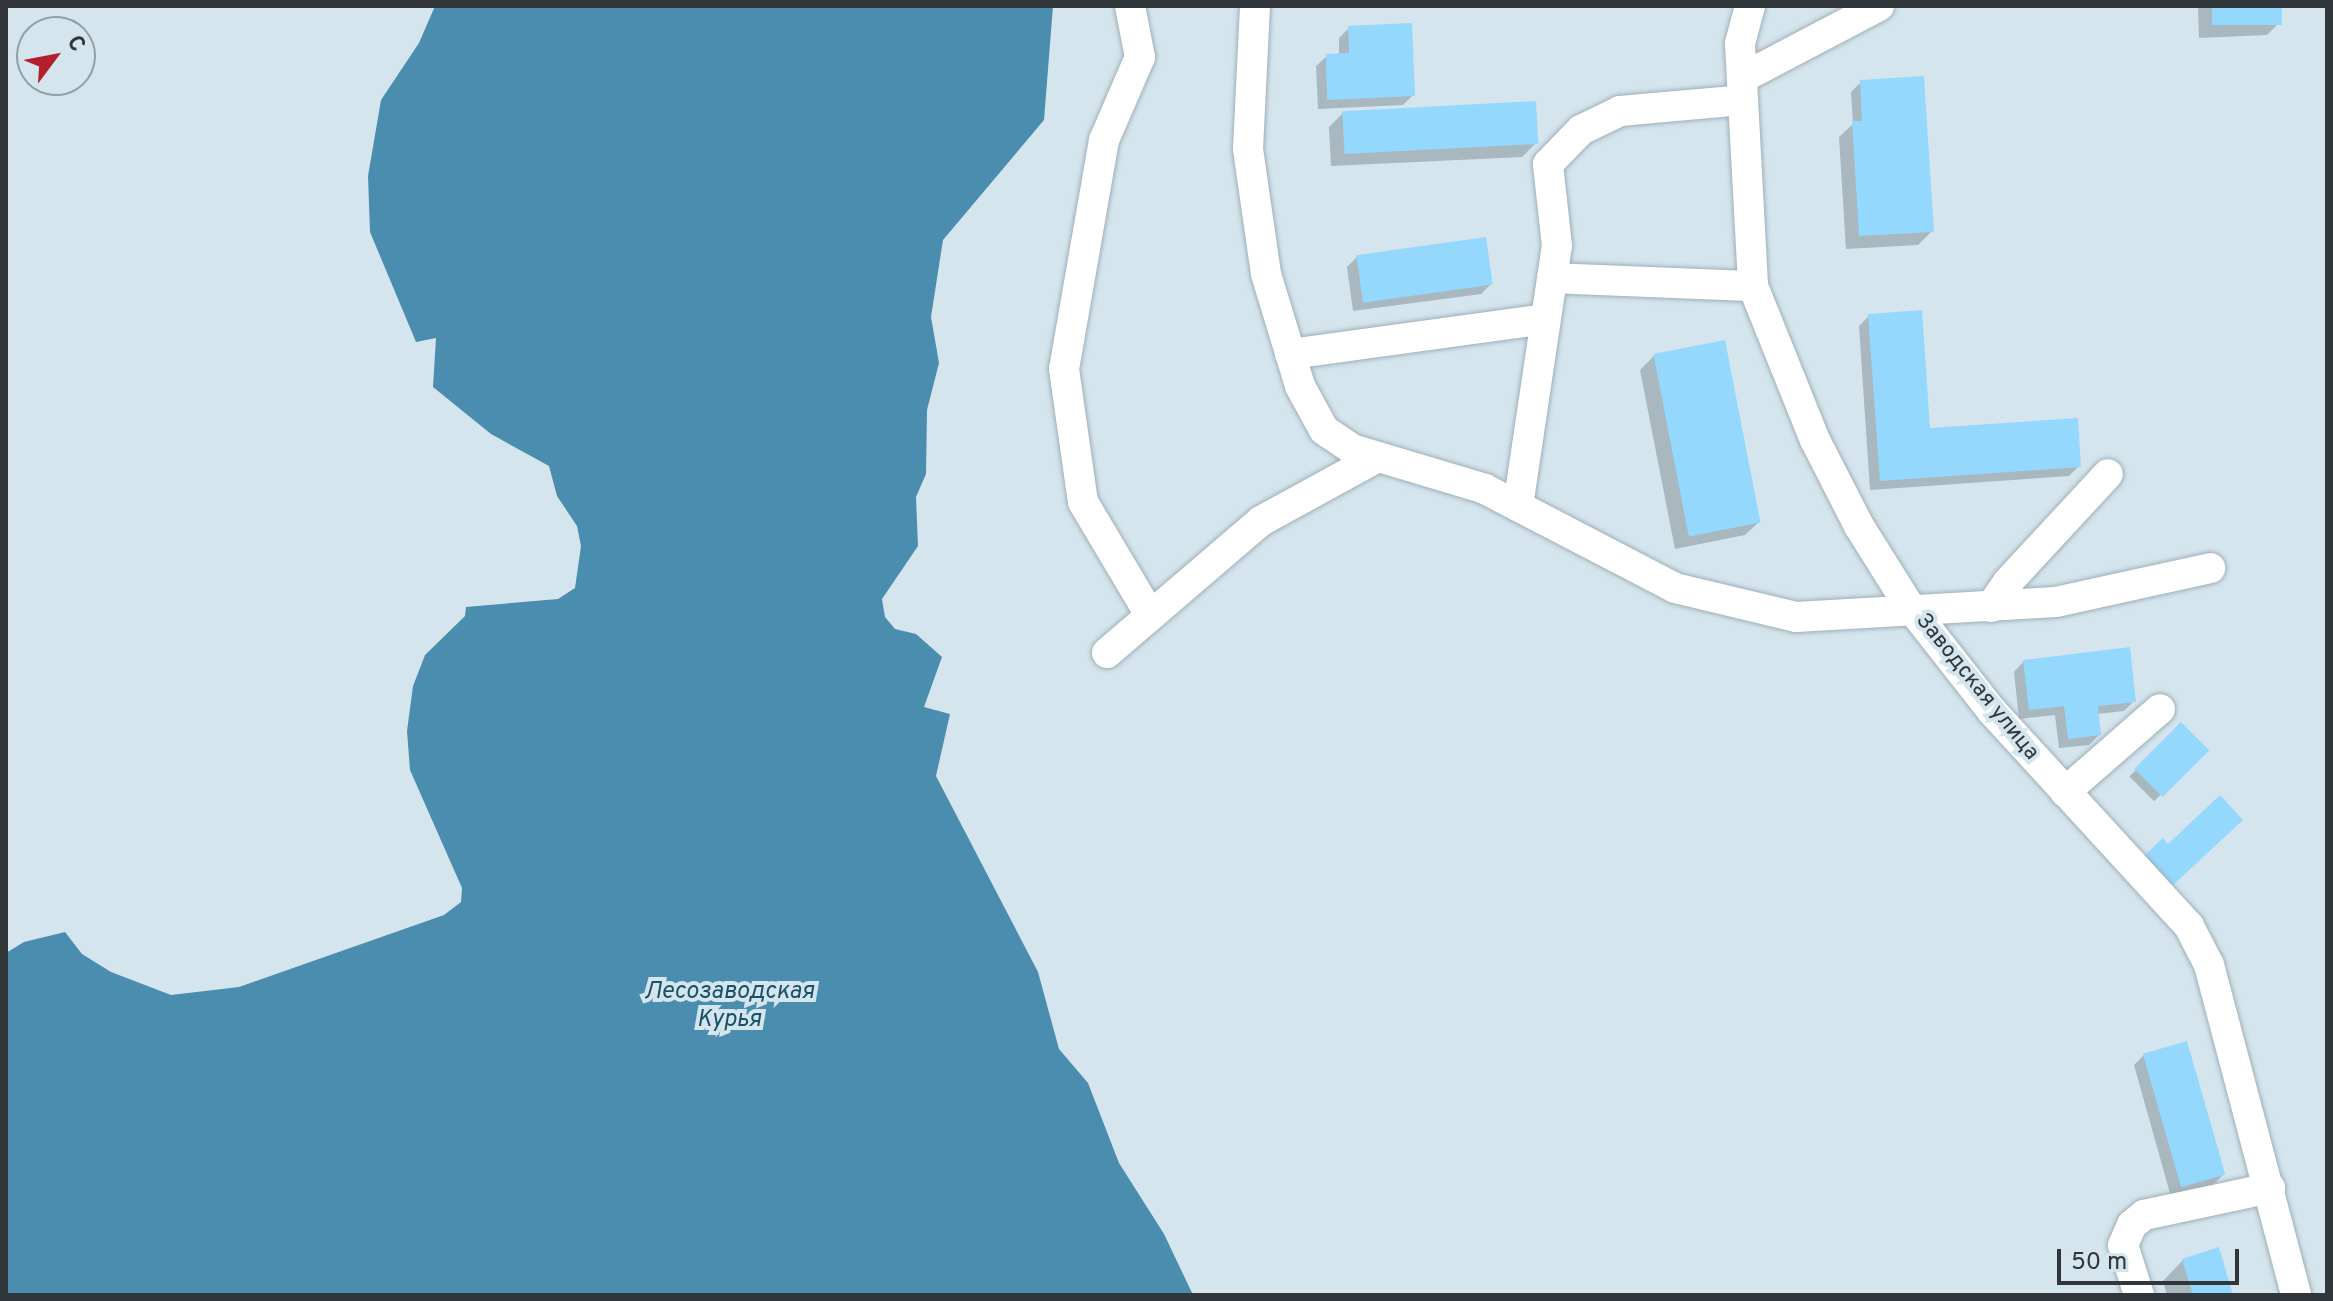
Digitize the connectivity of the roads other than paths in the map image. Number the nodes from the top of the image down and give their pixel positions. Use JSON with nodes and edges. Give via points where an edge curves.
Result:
{"nodes":[{"id":1,"x":1132,"y":6,"type":"edge"},
{"id":2,"x":1255,"y":6,"type":"edge"},
{"id":3,"x":1879,"y":6,"type":"edge"},
{"id":4,"x":1746,"y":7,"type":"edge"},
{"id":5,"x":1742,"y":89,"type":"junction"},
{"id":6,"x":1552,"y":278,"type":"junction"},
{"id":7,"x":1753,"y":286,"type":"junction"},
{"id":8,"x":1545,"y":319,"type":"junction"},
{"id":9,"x":1290,"y":354,"type":"junction"},
{"id":10,"x":1378,"y":457,"type":"junction"},
{"id":11,"x":2108,"y":474,"type":"dead end"},
{"id":12,"x":1518,"y":506,"type":"junction"},
{"id":13,"x":2210,"y":568,"type":"dead end"},
{"id":14,"x":1991,"y":607,"type":"junction"},
{"id":15,"x":1913,"y":610,"type":"junction"},
{"id":16,"x":1150,"y":615,"type":"junction"},
{"id":17,"x":1107,"y":653,"type":"dead end"},
{"id":18,"x":2160,"y":709,"type":"dead end"},
{"id":19,"x":2065,"y":792,"type":"junction"},
{"id":20,"x":2270,"y":1188,"type":"junction"},
{"id":21,"x":2139,"y":1295,"type":"edge"},
{"id":22,"x":2296,"y":1295,"type":"edge"}],
"edges":[{"from":1,"to":16,"type":"street","via":[[1140,57],[1104,140],[1064,369],[1083,502]]},
{"from":2,"to":9,"type":"street","via":[[1248,149],[1266,274]]},
{"from":3,"to":5,"type":"street"},
{"from":4,"to":5,"type":"street","name":"Заводская улица","via":[[1740,44]]},
{"from":5,"to":6,"type":"street","via":[[1620,111],[1559,148],[1548,164],[1557,246]]},
{"from":5,"to":7,"type":"street","name":"Заводская улица"},
{"from":6,"to":7,"type":"street"},
{"from":6,"to":8,"type":"street"},
{"from":7,"to":15,"type":"street","name":"Заводская улица","via":[[1815,440],[1859,526]]},
{"from":8,"to":9,"type":"street"},
{"from":8,"to":12,"type":"street"},
{"from":9,"to":10,"type":"street","via":[[1324,430],[1352,449]]},
{"from":10,"to":12,"type":"street","via":[[1485,489]]},
{"from":10,"to":16,"type":"street","via":[[1261,521]]},
{"from":11,"to":14,"type":"street"},
{"from":12,"to":15,"type":"street","via":[[1675,588],[1796,617]]},
{"from":13,"to":14,"type":"street","via":[[2056,602]]},
{"from":14,"to":15,"type":"street"},
{"from":15,"to":19,"type":"street","name":"Заводская улица","via":[[1992,711]]},
{"from":16,"to":17,"type":"street"},
{"from":18,"to":19,"type":"street"},
{"from":19,"to":20,"type":"street","name":"Заводская улица","via":[[2189,926],[2209,965]]},
{"from":20,"to":21,"type":"street","via":[[2144,1215],[2132,1225],[2123,1245]]},
{"from":20,"to":22,"type":"street","name":"Заводская улица"}]}
